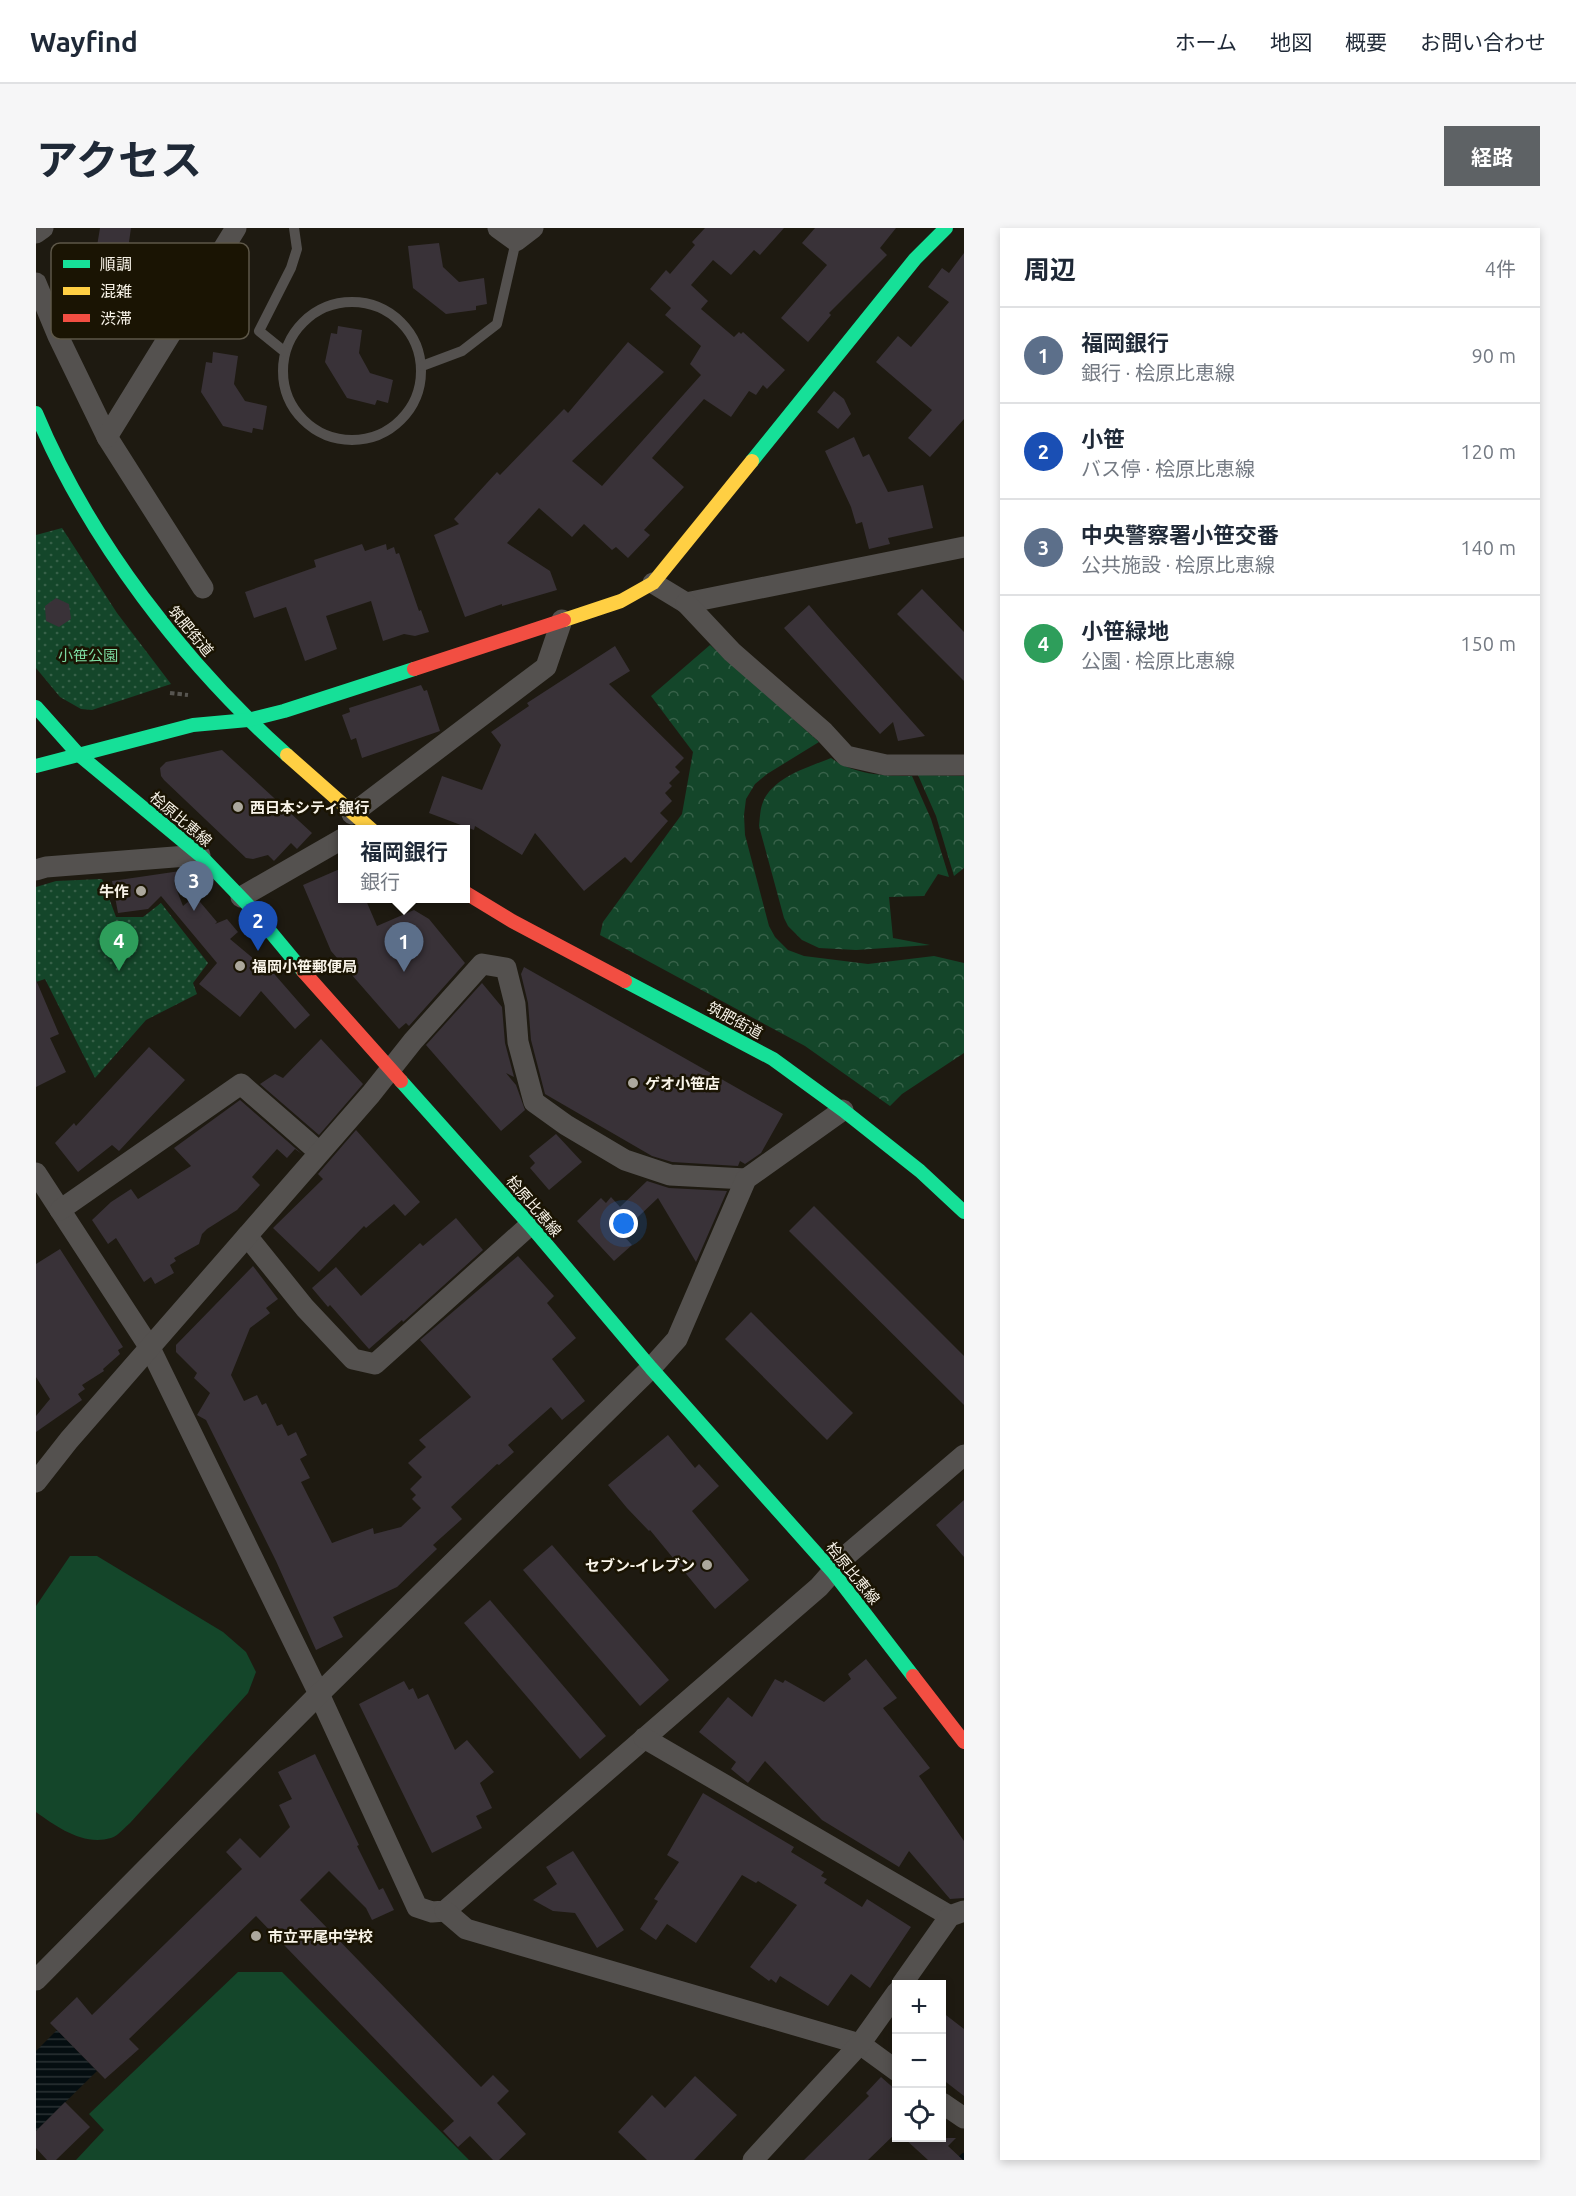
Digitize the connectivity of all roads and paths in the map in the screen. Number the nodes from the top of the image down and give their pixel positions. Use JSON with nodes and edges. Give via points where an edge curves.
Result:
{"nodes":[{"id":1,"x":43,"y":228,"type":"edge"},
{"id":2,"x":236,"y":228,"type":"edge"},
{"id":3,"x":294,"y":228,"type":"edge"},
{"id":4,"x":498,"y":228,"type":"edge"},
{"id":5,"x":533,"y":228,"type":"edge"},
{"id":6,"x":946,"y":228,"type":"edge"},
{"id":7,"x":36,"y":233,"type":"edge"},
{"id":8,"x":516,"y":241,"type":"junction"},
{"id":9,"x":227,"y":243,"type":"edge"},
{"id":10,"x":36,"y":283,"type":"edge"},
{"id":11,"x":51,"y":319,"type":"edge"},
{"id":12,"x":59,"y":339,"type":"edge"},
{"id":13,"x":167,"y":339,"type":"edge"},
{"id":14,"x":285,"y":352,"type":"junction"},
{"id":15,"x":422,"y":366,"type":"junction"},
{"id":16,"x":36,"y":413,"type":"edge"},
{"id":17,"x":107,"y":437,"type":"junction"},
{"id":18,"x":964,"y":547,"type":"edge"},
{"id":19,"x":653,"y":583,"type":"junction"},
{"id":20,"x":203,"y":588,"type":"dead end"},
{"id":21,"x":686,"y":603,"type":"junction"},
{"id":22,"x":562,"y":620,"type":"junction"},
{"id":23,"x":170,"y":693,"type":"dead end"},
{"id":24,"x":195,"y":696,"type":"dead end"},
{"id":25,"x":36,"y":707,"type":"edge"},
{"id":26,"x":248,"y":720,"type":"junction"},
{"id":27,"x":78,"y":754,"type":"junction"},
{"id":28,"x":964,"y":765,"type":"edge"},
{"id":29,"x":36,"y":766,"type":"edge"},
{"id":30,"x":362,"y":824,"type":"edge"},
{"id":31,"x":338,"y":841,"type":"edge"},
{"id":32,"x":200,"y":855,"type":"junction"},
{"id":33,"x":36,"y":870,"type":"edge"},
{"id":34,"x":470,"y":896,"type":"edge"},
{"id":35,"x":241,"y":897,"type":"junction"},
{"id":36,"x":390,"y":1069,"type":"junction"},
{"id":37,"x":843,"y":1110,"type":"junction"},
{"id":38,"x":319,"y":1152,"type":"junction"},
{"id":39,"x":36,"y":1173,"type":"edge"},
{"id":40,"x":746,"y":1179,"type":"junction"},
{"id":41,"x":48,"y":1201,"type":"edge"},
{"id":42,"x":964,"y":1212,"type":"edge"},
{"id":43,"x":530,"y":1225,"type":"junction"},
{"id":44,"x":247,"y":1236,"type":"junction"},
{"id":45,"x":150,"y":1348,"type":"junction"},
{"id":46,"x":651,"y":1368,"type":"junction"},
{"id":47,"x":964,"y":1455,"type":"edge"},
{"id":48,"x":36,"y":1482,"type":"edge"},
{"id":49,"x":833,"y":1572,"type":"junction"},
{"id":50,"x":319,"y":1694,"type":"junction"},
{"id":51,"x":961,"y":1731,"type":"edge"},
{"id":52,"x":644,"y":1738,"type":"junction"},
{"id":53,"x":445,"y":1911,"type":"junction"},
{"id":54,"x":957,"y":1914,"type":"edge"},
{"id":55,"x":36,"y":1980,"type":"edge"},
{"id":56,"x":905,"y":1980,"type":"edge"},
{"id":57,"x":892,"y":1999,"type":"edge"},
{"id":58,"x":860,"y":2044,"type":"junction"},
{"id":59,"x":892,"y":2067,"type":"edge"},
{"id":60,"x":946,"y":2106,"type":"edge"},
{"id":61,"x":964,"y":2118,"type":"edge"},
{"id":62,"x":753,"y":2160,"type":"edge"}],
"edges":[{"from":1,"to":7,"type":"street"},
{"from":2,"to":9,"type":"street"},
{"from":3,"to":14,"type":"lane","via":[[297,249],[291,268],[260,331]]},
{"from":4,"to":8,"type":"street"},
{"from":5,"to":8,"type":"street"},
{"from":6,"to":19,"type":"street","via":[[915,259]]},
{"from":8,"to":15,"type":"lane","via":[[497,324],[462,351]]},
{"from":10,"to":11,"type":"street"},
{"from":12,"to":17,"type":"street"},
{"from":13,"to":17,"type":"street"},
{"from":14,"to":15,"type":"lane","via":[[307,318],[339,302],[360,302],[396,316],[419,348]]},
{"from":14,"to":15,"type":"lane","via":[[286,392],[302,420],[322,434],[345,441],[361,441],[406,417],[417,398]]},
{"from":16,"to":26,"type":"street","name":"筑肥街道","via":[[60,465],[150,608]]},
{"from":17,"to":20,"type":"street"},
{"from":18,"to":21,"type":"street"},
{"from":19,"to":21,"type":"street"},
{"from":19,"to":22,"type":"street","via":[[621,601]]},
{"from":21,"to":28,"type":"street","via":[[732,652],[846,756],[886,765]]},
{"from":22,"to":26,"type":"street"},
{"from":22,"to":30,"type":"street","via":[[546,667]]},
{"from":23,"to":24,"type":"path"},
{"from":25,"to":27,"type":"street","name":"桧原比恵線"},
{"from":26,"to":27,"type":"street","via":[[193,725]]},
{"from":26,"to":30,"type":"street","name":"筑肥街道"},
{"from":27,"to":29,"type":"street"},
{"from":27,"to":32,"type":"street","name":"桧原比恵線"},
{"from":31,"to":35,"type":"street"},
{"from":32,"to":33,"type":"street"},
{"from":32,"to":35,"type":"street","name":"桧原比恵線"},
{"from":34,"to":37,"type":"street","name":"筑肥街道","via":[[773,1059]]},
{"from":35,"to":36,"type":"street","name":"桧原比恵線"},
{"from":36,"to":38,"type":"street"},
{"from":36,"to":40,"type":"street","via":[[482,964],[506,968],[515,1004],[518,1042],[534,1102],[625,1161],[670,1175]]},
{"from":36,"to":43,"type":"street","name":"桧原比恵線"},
{"from":37,"to":40,"type":"street"},
{"from":37,"to":42,"type":"street","name":"筑肥街道"},
{"from":38,"to":41,"type":"street","via":[[241,1084]]},
{"from":38,"to":44,"type":"street"},
{"from":39,"to":41,"type":"street"},
{"from":40,"to":46,"type":"street","via":[[677,1339]]},
{"from":41,"to":45,"type":"street"},
{"from":43,"to":44,"type":"street","via":[[375,1364],[353,1359],[305,1308]]},
{"from":43,"to":46,"type":"street","name":"桧原比恵線"},
{"from":44,"to":45,"type":"street"},
{"from":45,"to":48,"type":"street"},
{"from":45,"to":50,"type":"street"},
{"from":46,"to":49,"type":"street","name":"桧原比恵線"},
{"from":46,"to":50,"type":"street"},
{"from":47,"to":49,"type":"street","via":[[848,1554]]},
{"from":49,"to":51,"type":"street","name":"桧原比恵線"},
{"from":49,"to":52,"type":"street"},
{"from":50,"to":53,"type":"street","via":[[417,1907]]},
{"from":50,"to":55,"type":"street"},
{"from":52,"to":53,"type":"street"},
{"from":52,"to":54,"type":"street"},
{"from":53,"to":58,"type":"street","via":[[466,1929]]},
{"from":54,"to":56,"type":"street"},
{"from":57,"to":58,"type":"street"},
{"from":58,"to":59,"type":"street"},
{"from":58,"to":62,"type":"street"},
{"from":60,"to":61,"type":"street"}]}
